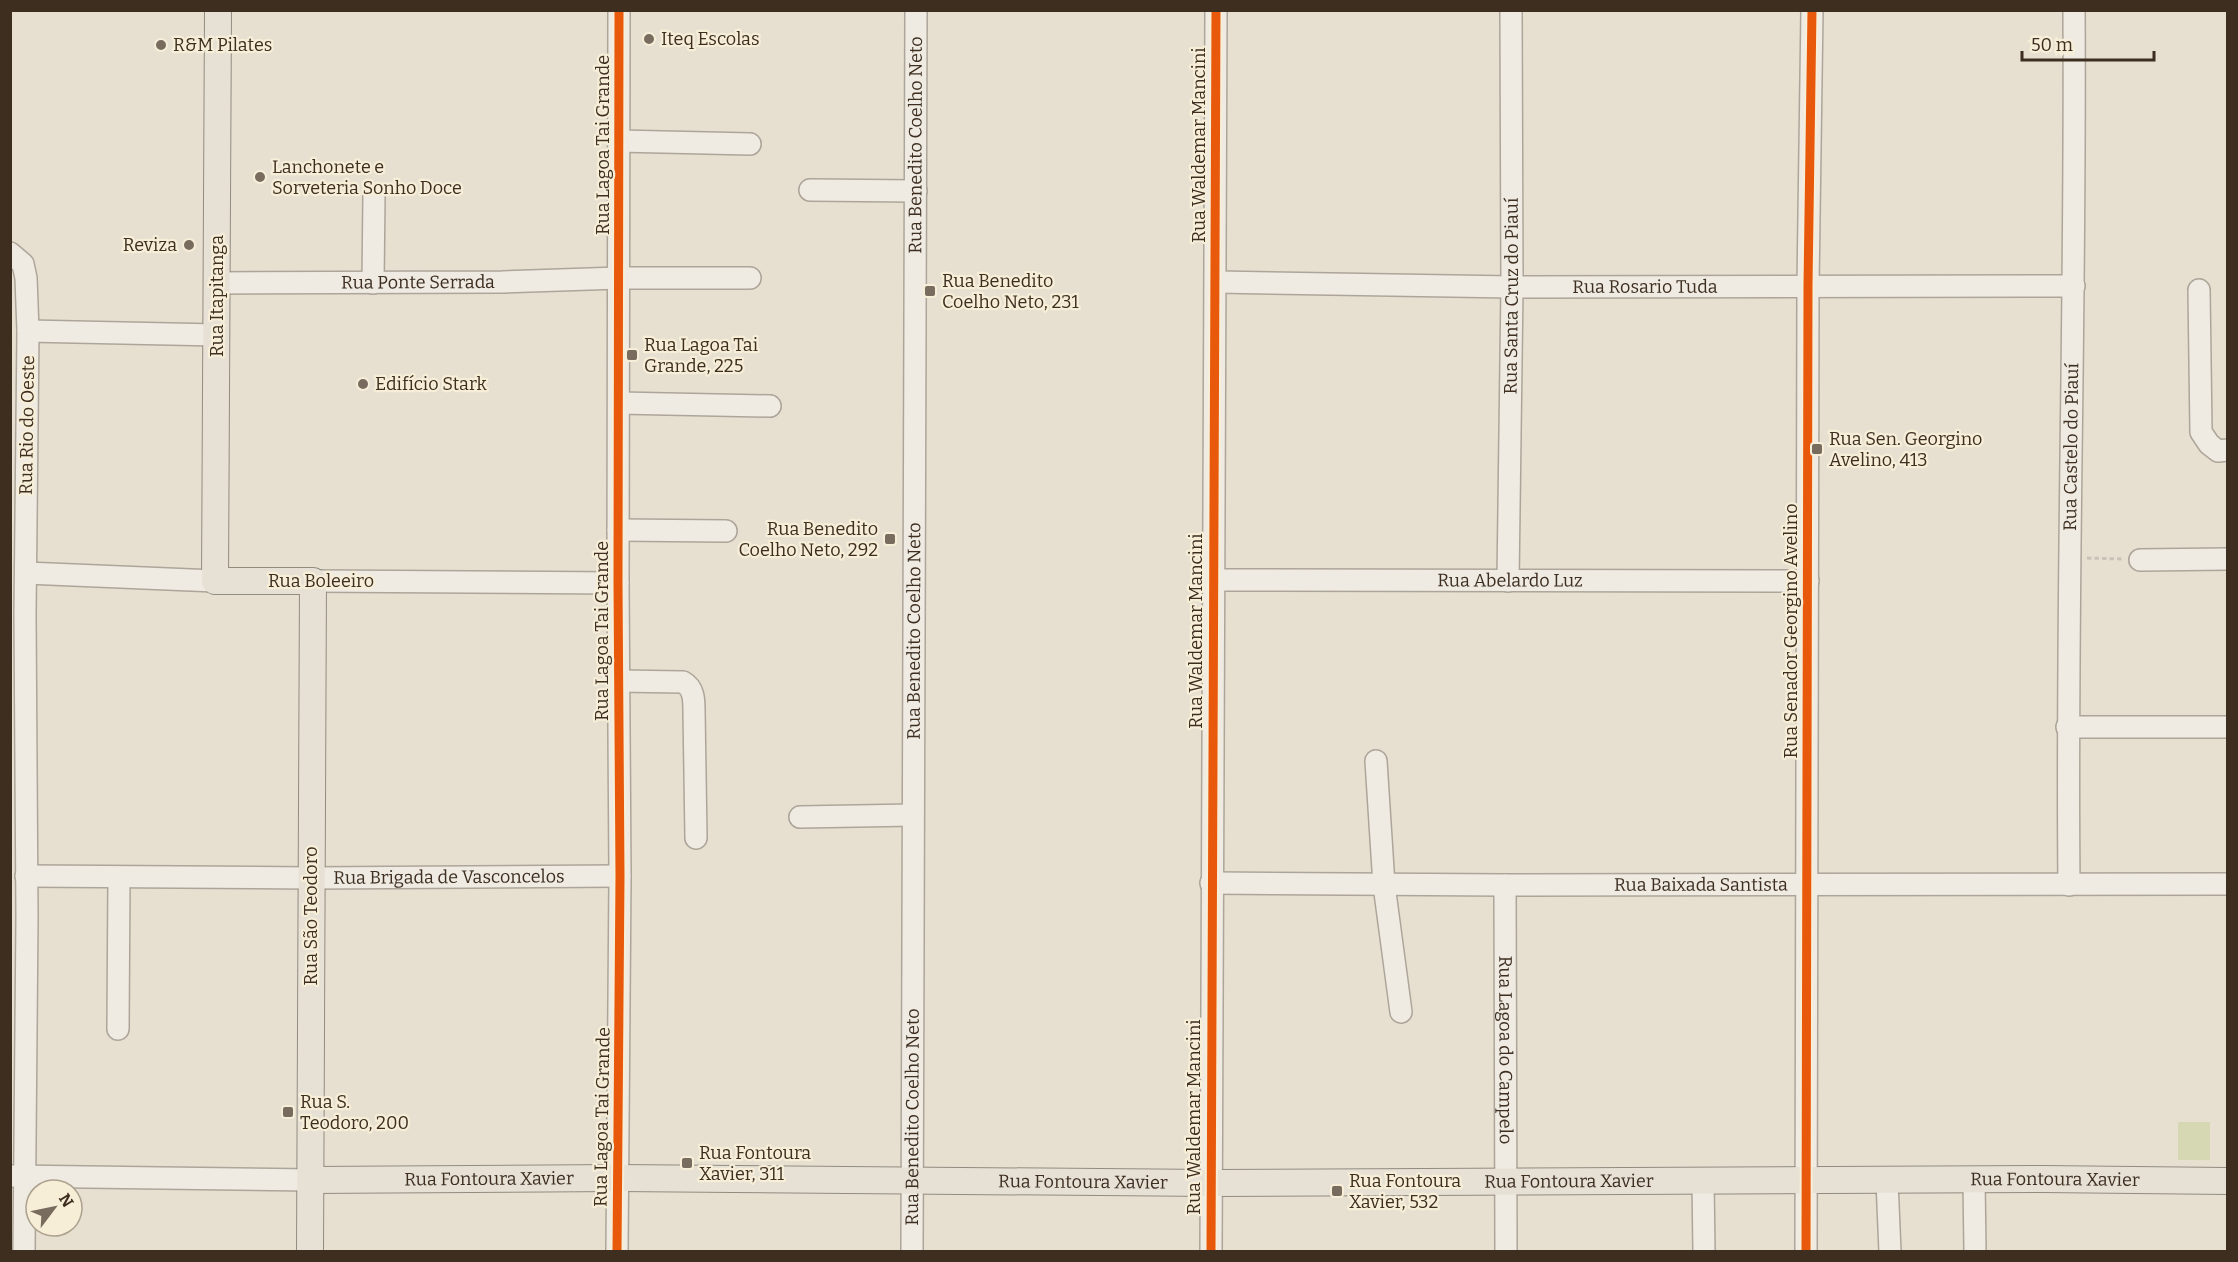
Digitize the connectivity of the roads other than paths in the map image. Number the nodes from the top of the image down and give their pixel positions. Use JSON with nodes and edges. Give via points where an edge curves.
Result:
{"nodes":[{"id":1,"x":218,"y":10,"type":"edge"},
{"id":2,"x":619,"y":10,"type":"edge"},
{"id":3,"x":916,"y":10,"type":"edge"},
{"id":4,"x":1216,"y":10,"type":"edge"},
{"id":5,"x":1511,"y":10,"type":"edge"},
{"id":6,"x":1812,"y":10,"type":"edge"},
{"id":7,"x":2074,"y":10,"type":"edge"},
{"id":8,"x":619,"y":141,"type":"junction"},
{"id":9,"x":750,"y":144,"type":"dead end"},
{"id":10,"x":810,"y":190,"type":"dead end"},
{"id":11,"x":916,"y":191,"type":"junction"},
{"id":12,"x":374,"y":195,"type":"dead end"},
{"id":13,"x":10,"y":253,"type":"edge"},
{"id":14,"x":619,"y":278,"type":"junction"},
{"id":15,"x":750,"y":278,"type":"dead end"},
{"id":16,"x":1216,"y":282,"type":"junction"},
{"id":17,"x":217,"y":283,"type":"junction"},
{"id":18,"x":373,"y":283,"type":"junction"},
{"id":19,"x":1808,"y":285,"type":"junction"},
{"id":20,"x":1512,"y":286,"type":"junction"},
{"id":21,"x":2074,"y":286,"type":"junction"},
{"id":22,"x":2199,"y":290,"type":"dead end"},
{"id":23,"x":28,"y":332,"type":"junction"},
{"id":24,"x":217,"y":335,"type":"junction"},
{"id":25,"x":620,"y":403,"type":"junction"},
{"id":26,"x":770,"y":406,"type":"dead end"},
{"id":27,"x":2228,"y":450,"type":"edge"},
{"id":28,"x":18,"y":522,"type":"edge"},
{"id":29,"x":618,"y":530,"type":"junction"},
{"id":30,"x":726,"y":531,"type":"dead end"},
{"id":31,"x":2228,"y":559,"type":"edge"},
{"id":32,"x":2140,"y":560,"type":"road end"},
{"id":33,"x":26,"y":573,"type":"junction"},
{"id":34,"x":313,"y":580,"type":"junction"},
{"id":35,"x":1213,"y":580,"type":"junction"},
{"id":36,"x":216,"y":581,"type":"junction"},
{"id":37,"x":1508,"y":581,"type":"junction"},
{"id":38,"x":1808,"y":581,"type":"junction"},
{"id":39,"x":618,"y":583,"type":"junction"},
{"id":40,"x":18,"y":613,"type":"edge"},
{"id":41,"x":18,"y":675,"type":"edge"},
{"id":42,"x":618,"y":681,"type":"junction"},
{"id":43,"x":2067,"y":727,"type":"junction"},
{"id":44,"x":2228,"y":727,"type":"edge"},
{"id":45,"x":1376,"y":761,"type":"dead end"},
{"id":46,"x":913,"y":815,"type":"junction"},
{"id":47,"x":800,"y":817,"type":"dead end"},
{"id":48,"x":696,"y":838,"type":"dead end"},
{"id":49,"x":26,"y":876,"type":"junction"},
{"id":50,"x":620,"y":876,"type":"junction"},
{"id":51,"x":119,"y":877,"type":"junction"},
{"id":52,"x":311,"y":878,"type":"junction"},
{"id":53,"x":1211,"y":883,"type":"junction"},
{"id":54,"x":2228,"y":884,"type":"edge"},
{"id":55,"x":1384,"y":885,"type":"junction"},
{"id":56,"x":1506,"y":885,"type":"junction"},
{"id":57,"x":1807,"y":885,"type":"junction"},
{"id":58,"x":2069,"y":885,"type":"junction"},
{"id":59,"x":21,"y":972,"type":"edge"},
{"id":60,"x":10,"y":996,"type":"edge"},
{"id":61,"x":1401,"y":1012,"type":"dead end"},
{"id":62,"x":118,"y":1029,"type":"dead end"},
{"id":63,"x":17,"y":1177,"type":"edge"},
{"id":64,"x":617,"y":1178,"type":"junction"},
{"id":65,"x":311,"y":1180,"type":"junction"},
{"id":66,"x":1974,"y":1180,"type":"junction"},
{"id":67,"x":1506,"y":1181,"type":"junction"},
{"id":68,"x":1703,"y":1181,"type":"junction"},
{"id":69,"x":1887,"y":1181,"type":"junction"},
{"id":70,"x":2228,"y":1181,"type":"edge"},
{"id":71,"x":911,"y":1182,"type":"junction"},
{"id":72,"x":1807,"y":1182,"type":"junction"},
{"id":73,"x":1210,"y":1183,"type":"junction"},
{"id":74,"x":24,"y":1251,"type":"edge"},
{"id":75,"x":310,"y":1251,"type":"edge"},
{"id":76,"x":617,"y":1251,"type":"edge"},
{"id":77,"x":912,"y":1251,"type":"edge"},
{"id":78,"x":1211,"y":1251,"type":"edge"},
{"id":79,"x":1506,"y":1251,"type":"edge"},
{"id":80,"x":1704,"y":1251,"type":"edge"},
{"id":81,"x":1806,"y":1251,"type":"edge"},
{"id":82,"x":1890,"y":1251,"type":"edge"},
{"id":83,"x":1975,"y":1251,"type":"edge"}],
"edges":[{"from":1,"to":17,"type":"main road","name":"Rua Itapitanga"},
{"from":2,"to":8,"type":"street","name":"Rua Lagoa Tai Grande"},
{"from":3,"to":11,"type":"street","name":"Rua Benedito Coelho Neto"},
{"from":4,"to":16,"type":"street","name":"Rua Waldemar Mancini"},
{"from":5,"to":20,"type":"street","name":"Rua Santa Cruz do Piauí"},
{"from":6,"to":19,"type":"street","name":"Rua Senador Georgino Avelino"},
{"from":7,"to":21,"type":"street","name":"Rua Castelo do Piauí"},
{"from":8,"to":9,"type":"street"},
{"from":8,"to":14,"type":"street","name":"Rua Lagoa Tai Grande"},
{"from":10,"to":11,"type":"street"},
{"from":11,"to":46,"type":"street","name":"Rua Benedito Coelho Neto"},
{"from":12,"to":18,"type":"street"},
{"from":13,"to":23,"type":"street","name":"Rua Rio do Oeste","via":[[23,264]]},
{"from":14,"to":15,"type":"street","name":"Rua Ponte Serrada"},
{"from":14,"to":18,"type":"street","name":"Rua Ponte Serrada"},
{"from":14,"to":25,"type":"street","name":"Rua Lagoa Tai Grande"},
{"from":16,"to":20,"type":"street","name":"Rua Rosario Tuda"},
{"from":16,"to":35,"type":"street","name":"Rua Waldemar Mancini"},
{"from":17,"to":18,"type":"street","name":"Rua Ponte Serrada"},
{"from":17,"to":24,"type":"main road","name":"Rua Itapitanga"},
{"from":19,"to":20,"type":"street","name":"Rua Rosario Tuda"},
{"from":19,"to":21,"type":"street","name":"Rua Rosario Tuda"},
{"from":19,"to":38,"type":"street","name":"Rua Senador Georgino Avelino"},
{"from":20,"to":37,"type":"street","name":"Rua Santa Cruz do Piauí"},
{"from":21,"to":43,"type":"street","name":"Rua Castelo do Piauí"},
{"from":22,"to":27,"type":"street","via":[[2201,432],[2218,451]]},
{"from":23,"to":24,"type":"street"},
{"from":23,"to":28,"type":"street","name":"Rua Rio do Oeste"},
{"from":24,"to":36,"type":"main road","name":"Rua Itapitanga"},
{"from":25,"to":26,"type":"street"},
{"from":25,"to":29,"type":"street","name":"Rua Lagoa Tai Grande"},
{"from":28,"to":33,"type":"street","name":"Rua Rio do Oeste"},
{"from":29,"to":30,"type":"street"},
{"from":29,"to":39,"type":"street","name":"Rua Lagoa Tai Grande"},
{"from":31,"to":32,"type":"street"},
{"from":33,"to":36,"type":"street","name":"Rua Boleeiro"},
{"from":33,"to":40,"type":"street","name":"Rua Rio do Oeste"},
{"from":34,"to":36,"type":"main road","name":"Rua Boleeiro"},
{"from":34,"to":39,"type":"street","name":"Rua Boleeiro"},
{"from":34,"to":52,"type":"main road","name":"Rua São Teodoro"},
{"from":35,"to":37,"type":"street","name":"Rua Abelardo Luz"},
{"from":35,"to":53,"type":"street","name":"Rua Waldemar Mancini"},
{"from":37,"to":38,"type":"street","name":"Rua Abelardo Luz"},
{"from":38,"to":57,"type":"street","name":"Rua Senador Georgino Avelino"},
{"from":39,"to":42,"type":"street","name":"Rua Lagoa Tai Grande"},
{"from":40,"to":41,"type":"street","name":"Rua Rio do Oeste"},
{"from":41,"to":49,"type":"street","name":"Rua Rio do Oeste"},
{"from":42,"to":48,"type":"street","via":[[676,681],[689,686],[694,700]]},
{"from":42,"to":50,"type":"street","name":"Rua Lagoa Tai Grande"},
{"from":43,"to":44,"type":"street"},
{"from":43,"to":58,"type":"street","name":"Rua Castelo do Piauí"},
{"from":45,"to":55,"type":"street"},
{"from":46,"to":47,"type":"street"},
{"from":46,"to":71,"type":"street","name":"Rua Benedito Coelho Neto"},
{"from":49,"to":51,"type":"street","name":"Rua Brigada de Vasconcelos"},
{"from":49,"to":59,"type":"street","name":"Rua Rio do Oeste"},
{"from":50,"to":52,"type":"street","name":"Rua Brigada de Vasconcelos"},
{"from":50,"to":64,"type":"street","name":"Rua Lagoa Tai Grande"},
{"from":51,"to":52,"type":"street","name":"Rua Brigada de Vasconcelos"},
{"from":51,"to":62,"type":"street"},
{"from":52,"to":65,"type":"main road","name":"Rua São Teodoro"},
{"from":53,"to":55,"type":"street","name":"Rua Baixada Santista"},
{"from":53,"to":73,"type":"street","name":"Rua Waldemar Mancini"},
{"from":54,"to":58,"type":"street","name":"Rua Baixada Santista"},
{"from":55,"to":56,"type":"street","name":"Rua Baixada Santista"},
{"from":55,"to":61,"type":"street"},
{"from":56,"to":57,"type":"street","name":"Rua Baixada Santista"},
{"from":56,"to":67,"type":"street","name":"Rua Lagoa do Campelo"},
{"from":57,"to":58,"type":"street","name":"Rua Baixada Santista"},
{"from":57,"to":72,"type":"street","name":"Rua Senador Georgino Avelino"},
{"from":59,"to":60,"type":"street"},
{"from":59,"to":63,"type":"street","name":"Rua Rio do Oeste"},
{"from":63,"to":65,"type":"street","name":"Rua Fontoura Xavier"},
{"from":63,"to":74,"type":"street","name":"Rua Rio do Oeste"},
{"from":64,"to":65,"type":"main road","name":"Rua Fontoura Xavier"},
{"from":64,"to":71,"type":"main road","name":"Rua Fontoura Xavier"},
{"from":64,"to":76,"type":"street","name":"Rua Lagoa Tai Grande"},
{"from":65,"to":75,"type":"main road","name":"Rua São Teodoro"},
{"from":66,"to":69,"type":"main road","name":"Rua Fontoura Xavier"},
{"from":66,"to":70,"type":"main road","name":"Rua Fontoura Xavier"},
{"from":66,"to":83,"type":"street"},
{"from":67,"to":68,"type":"main road","name":"Rua Fontoura Xavier"},
{"from":67,"to":73,"type":"main road","name":"Rua Fontoura Xavier"},
{"from":67,"to":79,"type":"street","name":"Rua Lagoa do Campelo"},
{"from":68,"to":72,"type":"main road","name":"Rua Fontoura Xavier"},
{"from":68,"to":80,"type":"street"},
{"from":69,"to":72,"type":"main road","name":"Rua Fontoura Xavier"},
{"from":69,"to":82,"type":"street"},
{"from":71,"to":73,"type":"main road","name":"Rua Fontoura Xavier"},
{"from":71,"to":77,"type":"street","name":"Rua Benedito Coelho Neto"},
{"from":72,"to":81,"type":"street","name":"Rua Senador Georgino Avelino"},
{"from":73,"to":78,"type":"street","name":"Rua Waldemar Mancini"}]}
